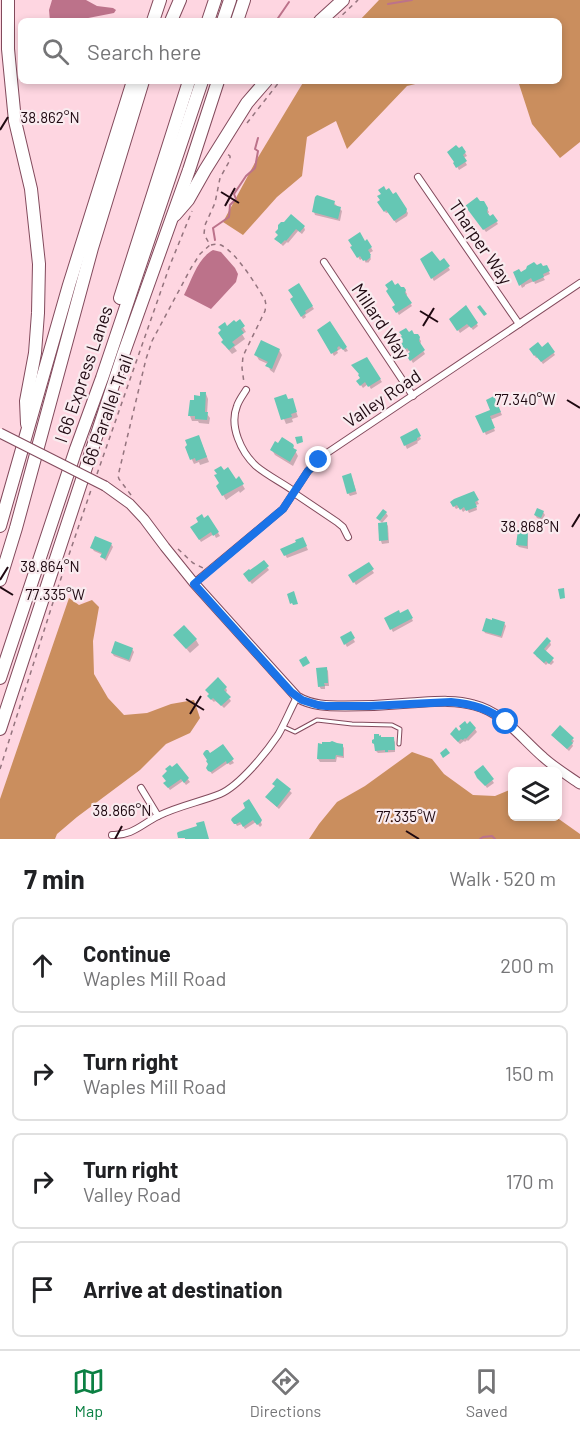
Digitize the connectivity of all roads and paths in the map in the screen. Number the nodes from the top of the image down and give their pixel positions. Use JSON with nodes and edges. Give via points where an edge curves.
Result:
{"nodes":[{"id":1,"x":8,"y":0,"type":"edge"},
{"id":2,"x":160,"y":0,"type":"edge"},
{"id":3,"x":171,"y":0,"type":"edge"},
{"id":4,"x":180,"y":0,"type":"edge"},
{"id":5,"x":230,"y":0,"type":"edge"},
{"id":6,"x":244,"y":0,"type":"edge"},
{"id":7,"x":343,"y":0,"type":"edge"},
{"id":8,"x":358,"y":0,"type":"edge"},
{"id":9,"x":154,"y":18,"type":"edge"},
{"id":10,"x":164,"y":18,"type":"edge"},
{"id":11,"x":172,"y":18,"type":"edge"},
{"id":12,"x":224,"y":18,"type":"edge"},
{"id":13,"x":238,"y":18,"type":"edge"},
{"id":14,"x":323,"y":18,"type":"edge"},
{"id":15,"x":339,"y":18,"type":"edge"},
{"id":16,"x":0,"y":47,"type":"edge"},
{"id":17,"x":132,"y":84,"type":"edge"},
{"id":18,"x":142,"y":84,"type":"edge"},
{"id":19,"x":188,"y":84,"type":"edge"},
{"id":20,"x":201,"y":84,"type":"edge"},
{"id":21,"x":217,"y":84,"type":"edge"},
{"id":22,"x":264,"y":84,"type":"edge"},
{"id":23,"x":278,"y":84,"type":"edge"},
{"id":24,"x":15,"y":121,"type":"junction"},
{"id":25,"x":243,"y":127,"type":"dead end"},
{"id":26,"x":226,"y":153,"type":"dead end"},
{"id":27,"x":418,"y":177,"type":"dead end"},
{"id":28,"x":195,"y":203,"type":"dead end"},
{"id":29,"x":171,"y":220,"type":"junction"},
{"id":30,"x":210,"y":245,"type":"junction"},
{"id":31,"x":324,"y":262,"type":"dead end"},
{"id":32,"x":580,"y":283,"type":"edge"},
{"id":33,"x":519,"y":324,"type":"junction"},
{"id":34,"x":102,"y":378,"type":"junction"},
{"id":35,"x":246,"y":390,"type":"joint"},
{"id":36,"x":413,"y":396,"type":"junction"},
{"id":37,"x":0,"y":433,"type":"edge"},
{"id":38,"x":27,"y":434,"type":"junction"},
{"id":39,"x":96,"y":474,"type":"dead end"},
{"id":40,"x":93,"y":485,"type":"dead end"},
{"id":41,"x":295,"y":492,"type":"junction"},
{"id":42,"x":133,"y":498,"type":"dead end"},
{"id":43,"x":0,"y":526,"type":"edge"},
{"id":44,"x":348,"y":537,"type":"dead end"},
{"id":45,"x":0,"y":580,"type":"edge"},
{"id":46,"x":194,"y":584,"type":"junction"},
{"id":47,"x":0,"y":678,"type":"edge"},
{"id":48,"x":297,"y":697,"type":"junction"},
{"id":49,"x":282,"y":727,"type":"junction"},
{"id":50,"x":0,"y":729,"type":"edge"},
{"id":51,"x":399,"y":744,"type":"dead end"},
{"id":52,"x":0,"y":769,"type":"edge"},
{"id":53,"x":580,"y":784,"type":"edge"},
{"id":54,"x":141,"y":788,"type":"dead end"},
{"id":55,"x":158,"y":816,"type":"junction"},
{"id":56,"x":112,"y":835,"type":"dead end"}],
"edges":[{"from":1,"to":24,"type":"highway"},
{"from":2,"to":9,"type":"highway"},
{"from":3,"to":10,"type":"highway"},
{"from":4,"to":11,"type":"highway"},
{"from":5,"to":12,"type":"highway"},
{"from":6,"to":13,"type":"highway"},
{"from":7,"to":14,"type":"highway"},
{"from":8,"to":15,"type":"path"},
{"from":16,"to":24,"type":"highway"},
{"from":17,"to":38,"type":"highway"},
{"from":18,"to":45,"type":"highway","name":"I 66 Express Lanes"},
{"from":19,"to":34,"type":"highway","via":[[110,332]]},
{"from":20,"to":34,"type":"highway","name":"I 66 Express Lanes"},
{"from":21,"to":29,"type":"highway"},
{"from":22,"to":29,"type":"highway"},
{"from":23,"to":25,"type":"path"},
{"from":24,"to":38,"type":"highway","via":[[31,189],[39,264],[39,313],[26,401]]},
{"from":26,"to":30,"type":"path","via":[[230,160],[219,178],[215,203],[205,225]]},
{"from":27,"to":33,"type":"street","name":"Tharper Way"},
{"from":28,"to":39,"type":"path","name":"66 Parallel Trail"},
{"from":29,"to":50,"type":"highway"},
{"from":30,"to":35,"type":"path","via":[[221,245],[238,260],[265,300],[264,311],[242,360]]},
{"from":30,"to":42,"type":"path","via":[[196,259],[148,352],[118,476]]},
{"from":31,"to":36,"type":"street","name":"Millard Way"},
{"from":32,"to":33,"type":"street","name":"Valley Road"},
{"from":33,"to":36,"type":"street","name":"Valley Road"},
{"from":34,"to":47,"type":"highway","name":"I 66 Express Lanes"},
{"from":35,"to":41,"type":"street","via":[[235,411],[240,442],[256,465]]},
{"from":36,"to":41,"type":"street","name":"Valley Road","via":[[327,453],[308,471]]},
{"from":37,"to":46,"type":"main road","bridge":true,"via":[[105,486],[130,504]]},
{"from":38,"to":43,"type":"highway"},
{"from":40,"to":52,"type":"path","name":"66 Parallel Trail"},
{"from":41,"to":44,"type":"street","via":[[343,527]]},
{"from":41,"to":46,"type":"street","name":"Valley Road","via":[[268,523]]},
{"from":46,"to":48,"type":"main road"},
{"from":48,"to":49,"type":"street"},
{"from":48,"to":53,"type":"main road","via":[[326,706],[451,702],[478,706],[506,722],[543,758]]},
{"from":49,"to":51,"type":"lane","via":[[295,732],[317,720],[392,725],[400,729]]},
{"from":49,"to":55,"type":"street","via":[[236,785]]},
{"from":54,"to":55,"type":"street"},
{"from":55,"to":56,"type":"street","via":[[128,834]]}]}
